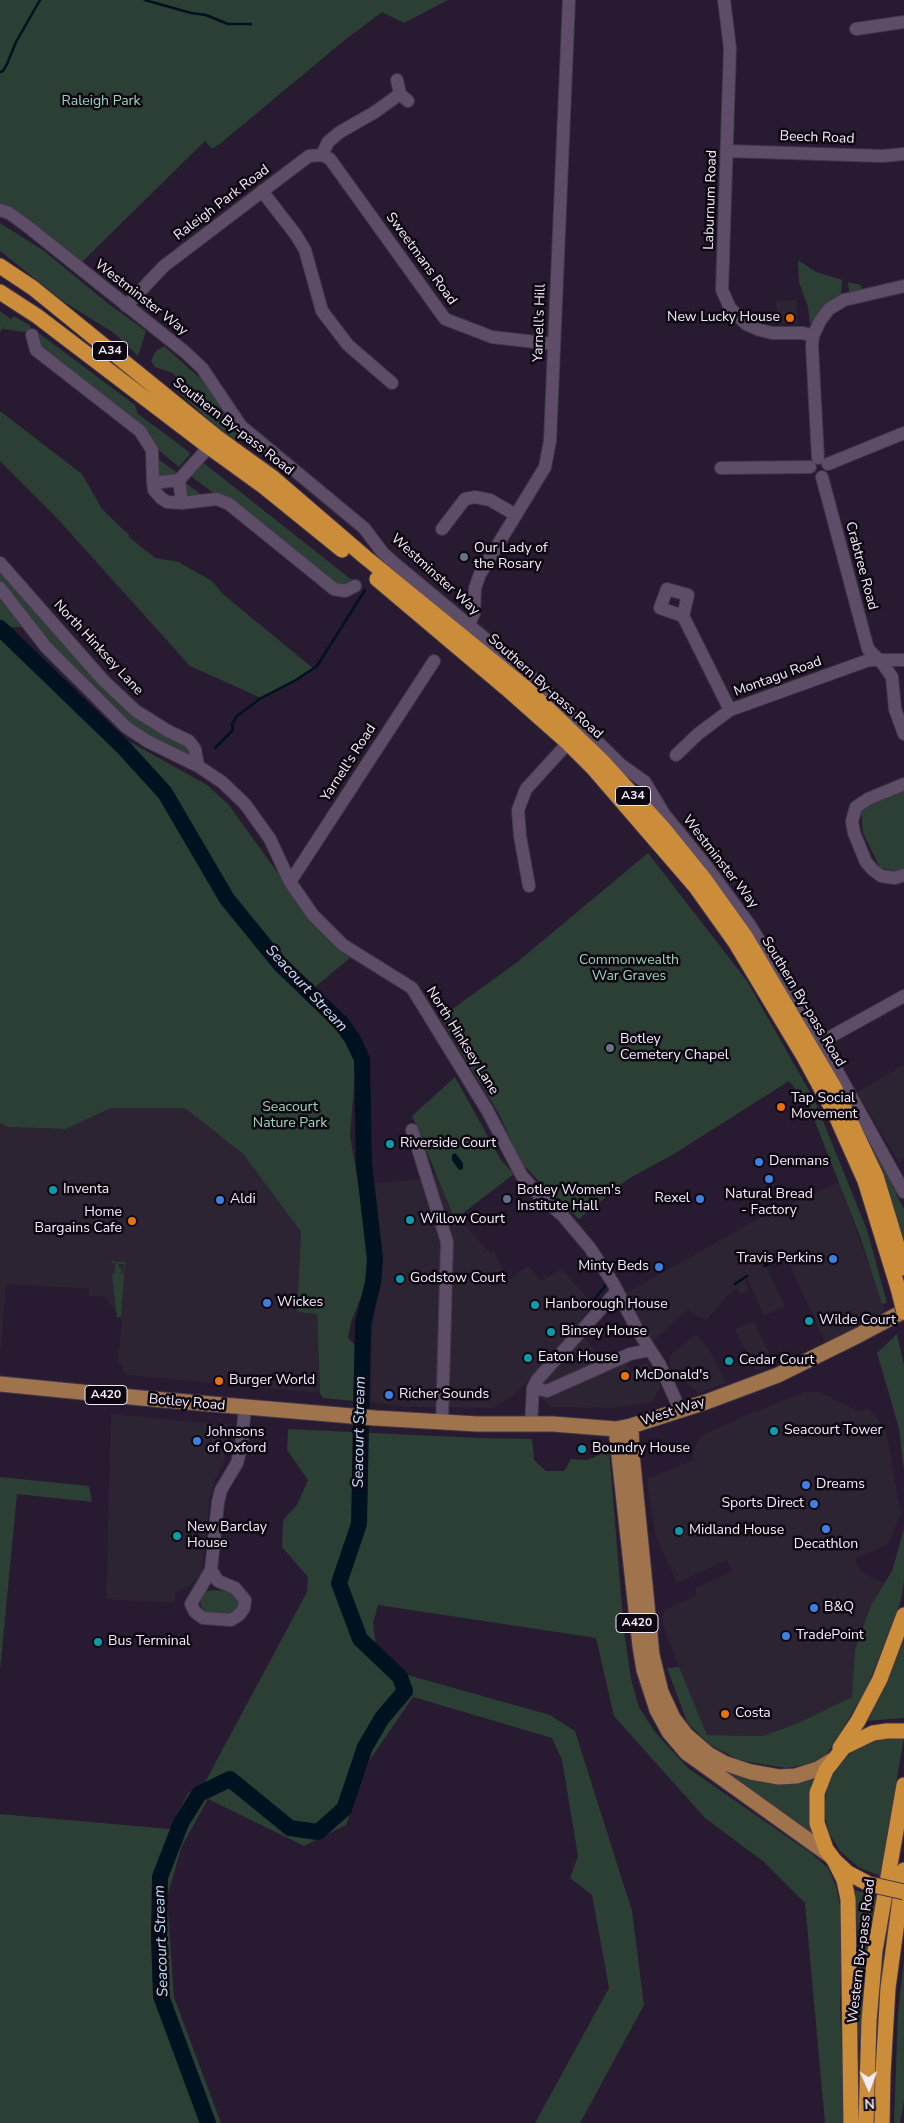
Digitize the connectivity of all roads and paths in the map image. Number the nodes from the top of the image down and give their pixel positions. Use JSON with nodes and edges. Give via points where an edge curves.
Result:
{"nodes":[{"id":1,"x":569,"y":0,"type":"edge"},
{"id":2,"x":724,"y":0,"type":"edge"},
{"id":3,"x":904,"y":22,"type":"edge"},
{"id":4,"x":856,"y":29,"type":"dead end"},
{"id":5,"x":397,"y":80,"type":"dead end"},
{"id":6,"x":728,"y":151,"type":"junction"},
{"id":7,"x":904,"y":154,"type":"edge"},
{"id":8,"x":322,"y":155,"type":"junction"},
{"id":9,"x":262,"y":191,"type":"junction"},
{"id":10,"x":0,"y":210,"type":"edge"},
{"id":11,"x":0,"y":257,"type":"edge"},
{"id":12,"x":0,"y":266,"type":"edge"},
{"id":13,"x":904,"y":286,"type":"edge"},
{"id":14,"x":33,"y":288,"type":"junction"},
{"id":15,"x":0,"y":292,"type":"edge"},
{"id":16,"x":126,"y":306,"type":"junction"},
{"id":17,"x":32,"y":335,"type":"dead end"},
{"id":18,"x":813,"y":336,"type":"junction"},
{"id":19,"x":554,"y":344,"type":"junction"},
{"id":20,"x":392,"y":383,"type":"dead end"},
{"id":21,"x":904,"y":433,"type":"edge"},
{"id":22,"x":209,"y":448,"type":"junction"},
{"id":23,"x":819,"y":463,"type":"junction"},
{"id":24,"x":721,"y":468,"type":"dead end"},
{"id":25,"x":179,"y":480,"type":"junction"},
{"id":26,"x":152,"y":483,"type":"junction"},
{"id":27,"x":182,"y":503,"type":"junction"},
{"id":28,"x":516,"y":515,"type":"junction"},
{"id":29,"x":442,"y":528,"type":"dead end"},
{"id":30,"x":0,"y":563,"type":"edge"},
{"id":31,"x":355,"y":586,"type":"dead end"},
{"id":32,"x":0,"y":588,"type":"edge"},
{"id":33,"x":683,"y":616,"type":"dead end"},
{"id":34,"x":468,"y":626,"type":"junction"},
{"id":35,"x":877,"y":659,"type":"junction"},
{"id":36,"x":904,"y":660,"type":"edge"},
{"id":37,"x":434,"y":661,"type":"dead end"},
{"id":38,"x":730,"y":710,"type":"junction"},
{"id":39,"x":904,"y":734,"type":"edge"},
{"id":40,"x":568,"y":744,"type":"junction"},
{"id":41,"x":676,"y":756,"type":"dead end"},
{"id":42,"x":198,"y":766,"type":"junction"},
{"id":43,"x":904,"y":784,"type":"edge"},
{"id":44,"x":904,"y":875,"type":"edge"},
{"id":45,"x":290,"y":882,"type":"junction"},
{"id":46,"x":529,"y":886,"type":"dead end"},
{"id":47,"x":904,"y":996,"type":"edge"},
{"id":48,"x":821,"y":1042,"type":"junction"},
{"id":49,"x":412,"y":1130,"type":"dead end"},
{"id":50,"x":904,"y":1192,"type":"edge"},
{"id":51,"x":904,"y":1268,"type":"edge"},
{"id":52,"x":617,"y":1291,"type":"junction"},
{"id":53,"x":904,"y":1306,"type":"edge"},
{"id":54,"x":904,"y":1311,"type":"edge"},
{"id":55,"x":887,"y":1319,"type":"junction"},
{"id":56,"x":650,"y":1350,"type":"junction"},
{"id":57,"x":0,"y":1384,"type":"edge"},
{"id":58,"x":533,"y":1388,"type":"junction"},
{"id":59,"x":245,"y":1408,"type":"junction"},
{"id":60,"x":680,"y":1410,"type":"junction"},
{"id":61,"x":375,"y":1418,"type":"joint"},
{"id":62,"x":442,"y":1422,"type":"junction"},
{"id":63,"x":531,"y":1424,"type":"junction"},
{"id":64,"x":632,"y":1426,"type":"junction"},
{"id":65,"x":616,"y":1429,"type":"junction"},
{"id":66,"x":211,"y":1570,"type":"junction"},
{"id":67,"x":904,"y":1615,"type":"edge"},
{"id":68,"x":900,"y":1731,"type":"edge"},
{"id":69,"x":832,"y":1761,"type":"junction"},
{"id":70,"x":904,"y":1784,"type":"edge"},
{"id":71,"x":833,"y":1859,"type":"junction"},
{"id":72,"x":904,"y":1870,"type":"edge"},
{"id":73,"x":904,"y":1892,"type":"edge"},
{"id":74,"x":851,"y":2123,"type":"edge"},
{"id":75,"x":866,"y":2123,"type":"edge"},
{"id":76,"x":882,"y":2123,"type":"edge"}],
"edges":[{"from":1,"to":19,"type":"street","name":"Yarnell's Hill"},
{"from":2,"to":6,"type":"street","name":"Laburnum Road","via":[[730,48]]},
{"from":3,"to":4,"type":"street"},
{"from":5,"to":8,"type":"street","via":[[404,98],[340,132],[328,142]]},
{"from":6,"to":7,"type":"street","name":"Beech Road"},
{"from":6,"to":18,"type":"street","name":"Laburnum Road","via":[[722,290],[730,308],[746,324],[760,330]]},
{"from":8,"to":9,"type":"street","name":"Raleigh Park Road","via":[[309,156]]},
{"from":8,"to":19,"type":"street","name":"Sweetmans Road","via":[[330,158],[445,319],[492,337]]},
{"from":9,"to":16,"type":"street","name":"Raleigh Park Road","via":[[164,266]]},
{"from":9,"to":20,"type":"street","via":[[305,250],[322,311],[348,345]]},
{"from":10,"to":16,"type":"street","name":"Westminster Way","via":[[10,213]]},
{"from":11,"to":14,"type":"highway"},
{"from":12,"to":14,"type":"highway","name":"Southern By-pass Road","number":"A34"},
{"from":13,"to":18,"type":"street","via":[[844,300],[828,309]]},
{"from":14,"to":51,"type":"highway","name":"Southern By-pass Road","number":"A34","via":[[218,438],[272,477],[364,557],[528,690],[591,750],[663,828],[745,936],[834,1087],[876,1176]]},
{"from":15,"to":22,"type":"highway","name":"Southern By-pass Road","number":"A34","via":[[37,316]]},
{"from":16,"to":34,"type":"street","name":"Westminster Way","via":[[202,368],[241,426],[364,528],[383,553]]},
{"from":17,"to":26,"type":"street","via":[[36,350],[140,430],[152,450]]},
{"from":18,"to":23,"type":"street"},
{"from":19,"to":28,"type":"street","name":"Yarnell's Hill","via":[[550,440],[545,467]]},
{"from":21,"to":23,"type":"street"},
{"from":22,"to":25,"type":"street"},
{"from":22,"to":40,"type":"highway","name":"Southern By-pass Road","number":"A34","via":[[278,498],[506,688]]},
{"from":23,"to":24,"type":"street"},
{"from":23,"to":35,"type":"street","name":"Crabtree Road","via":[[828,472],[822,477],[868,649]]},
{"from":25,"to":26,"type":"street"},
{"from":25,"to":27,"type":"street"},
{"from":26,"to":27,"type":"street","via":[[154,490],[167,502]]},
{"from":27,"to":31,"type":"street","via":[[217,499],[228,504],[334,588],[345,590]]},
{"from":28,"to":29,"type":"street","via":[[490,500],[475,497],[465,499]]},
{"from":28,"to":34,"type":"street","name":"Yarnell's Hill","via":[[480,574],[475,588],[474,613]]},
{"from":30,"to":42,"type":"street","name":"North Hinksey Lane","via":[[103,680],[136,711],[189,741],[195,749]]},
{"from":32,"to":42,"type":"street","name":"North Hinksey Lane","via":[[46,647],[126,726],[147,741]]},
{"from":33,"to":38,"type":"street"},
{"from":34,"to":48,"type":"street","name":"Westminster Way","via":[[534,678],[621,765],[645,782],[664,814],[749,924]]},
{"from":35,"to":36,"type":"street","name":"Montagu Road"},
{"from":35,"to":38,"type":"street","name":"Montagu Road"},
{"from":35,"to":39,"type":"street","name":"Crabtree Road","via":[[892,677],[895,708]]},
{"from":37,"to":45,"type":"street","name":"Yarnell's Road"},
{"from":38,"to":41,"type":"street","name":"Montagu Road"},
{"from":40,"to":46,"type":"street","via":[[526,789],[518,810]]},
{"from":40,"to":54,"type":"highway","name":"Southern By-pass Road","number":"A34","bridge":true,"via":[[600,776],[695,886],[735,942],[836,1116],[865,1181]]},
{"from":42,"to":45,"type":"street","name":"North Hinksey Lane","via":[[222,782],[245,804],[270,839]]},
{"from":43,"to":44,"type":"street","via":[[856,807],[852,821],[866,862],[873,870],[881,876],[895,878]]},
{"from":45,"to":52,"type":"street","name":"North Hinksey Lane","via":[[313,915],[343,945],[412,988],[487,1110],[522,1176],[590,1248]]},
{"from":47,"to":48,"type":"street"},
{"from":48,"to":50,"type":"street","name":"Westminster Way"},
{"from":49,"to":62,"type":"street","via":[[447,1242]]},
{"from":52,"to":56,"type":"street","name":"North Hinksey Lane"},
{"from":52,"to":58,"type":"street"},
{"from":53,"to":55,"type":"main road","name":"West Way"},
{"from":54,"to":55,"type":"main road","name":"West Way"},
{"from":55,"to":60,"type":"main road","name":"West Way","via":[[778,1375]]},
{"from":56,"to":58,"type":"street","via":[[630,1354],[547,1391]]},
{"from":56,"to":60,"type":"street","name":"North Hinksey Lane"},
{"from":57,"to":59,"type":"main road","name":"Botley Road","number":"A420"},
{"from":58,"to":63,"type":"street"},
{"from":59,"to":61,"type":"main road","name":"Botley Road","number":"A420"},
{"from":59,"to":66,"type":"street","via":[[237,1463],[221,1490],[218,1502]]},
{"from":60,"to":64,"type":"main road","name":"West Way"},
{"from":61,"to":62,"type":"main road","name":"West Way","number":"A420"},
{"from":62,"to":63,"type":"main road","name":"West Way","number":"A420"},
{"from":63,"to":65,"type":"main road","name":"West Way","number":"A420"},
{"from":64,"to":65,"type":"main road","name":"West Way","number":"A420"},
{"from":64,"to":69,"type":"main road","number":"A420","via":[[650,1641],[660,1687],[673,1718],[686,1735],[708,1754],[751,1772],[779,1777],[796,1776]]},
{"from":65,"to":71,"type":"main road","number":"A420","via":[[640,1646],[657,1710],[669,1732],[687,1753]]},
{"from":66,"to":66,"type":"street","via":[[218,1581],[235,1588],[245,1600],[244,1608],[231,1620],[203,1618],[195,1612],[192,1604]]},
{"from":67,"to":69,"type":"highway","via":[[880,1679]]},
{"from":68,"to":69,"type":"highway","via":[[880,1732],[858,1739],[844,1747]]},
{"from":69,"to":71,"type":"highway","via":[[819,1785],[816,1807],[819,1831]]},
{"from":70,"to":75,"type":"highway","name":"Western By-pass Road","via":[[875,1951]]},
{"from":71,"to":73,"type":"highway","bridge":true,"via":[[848,1873],[870,1884]]},
{"from":71,"to":74,"type":"highway","via":[[844,1880],[848,1899]]},
{"from":72,"to":76,"type":"highway","via":[[888,1988]]}]}
